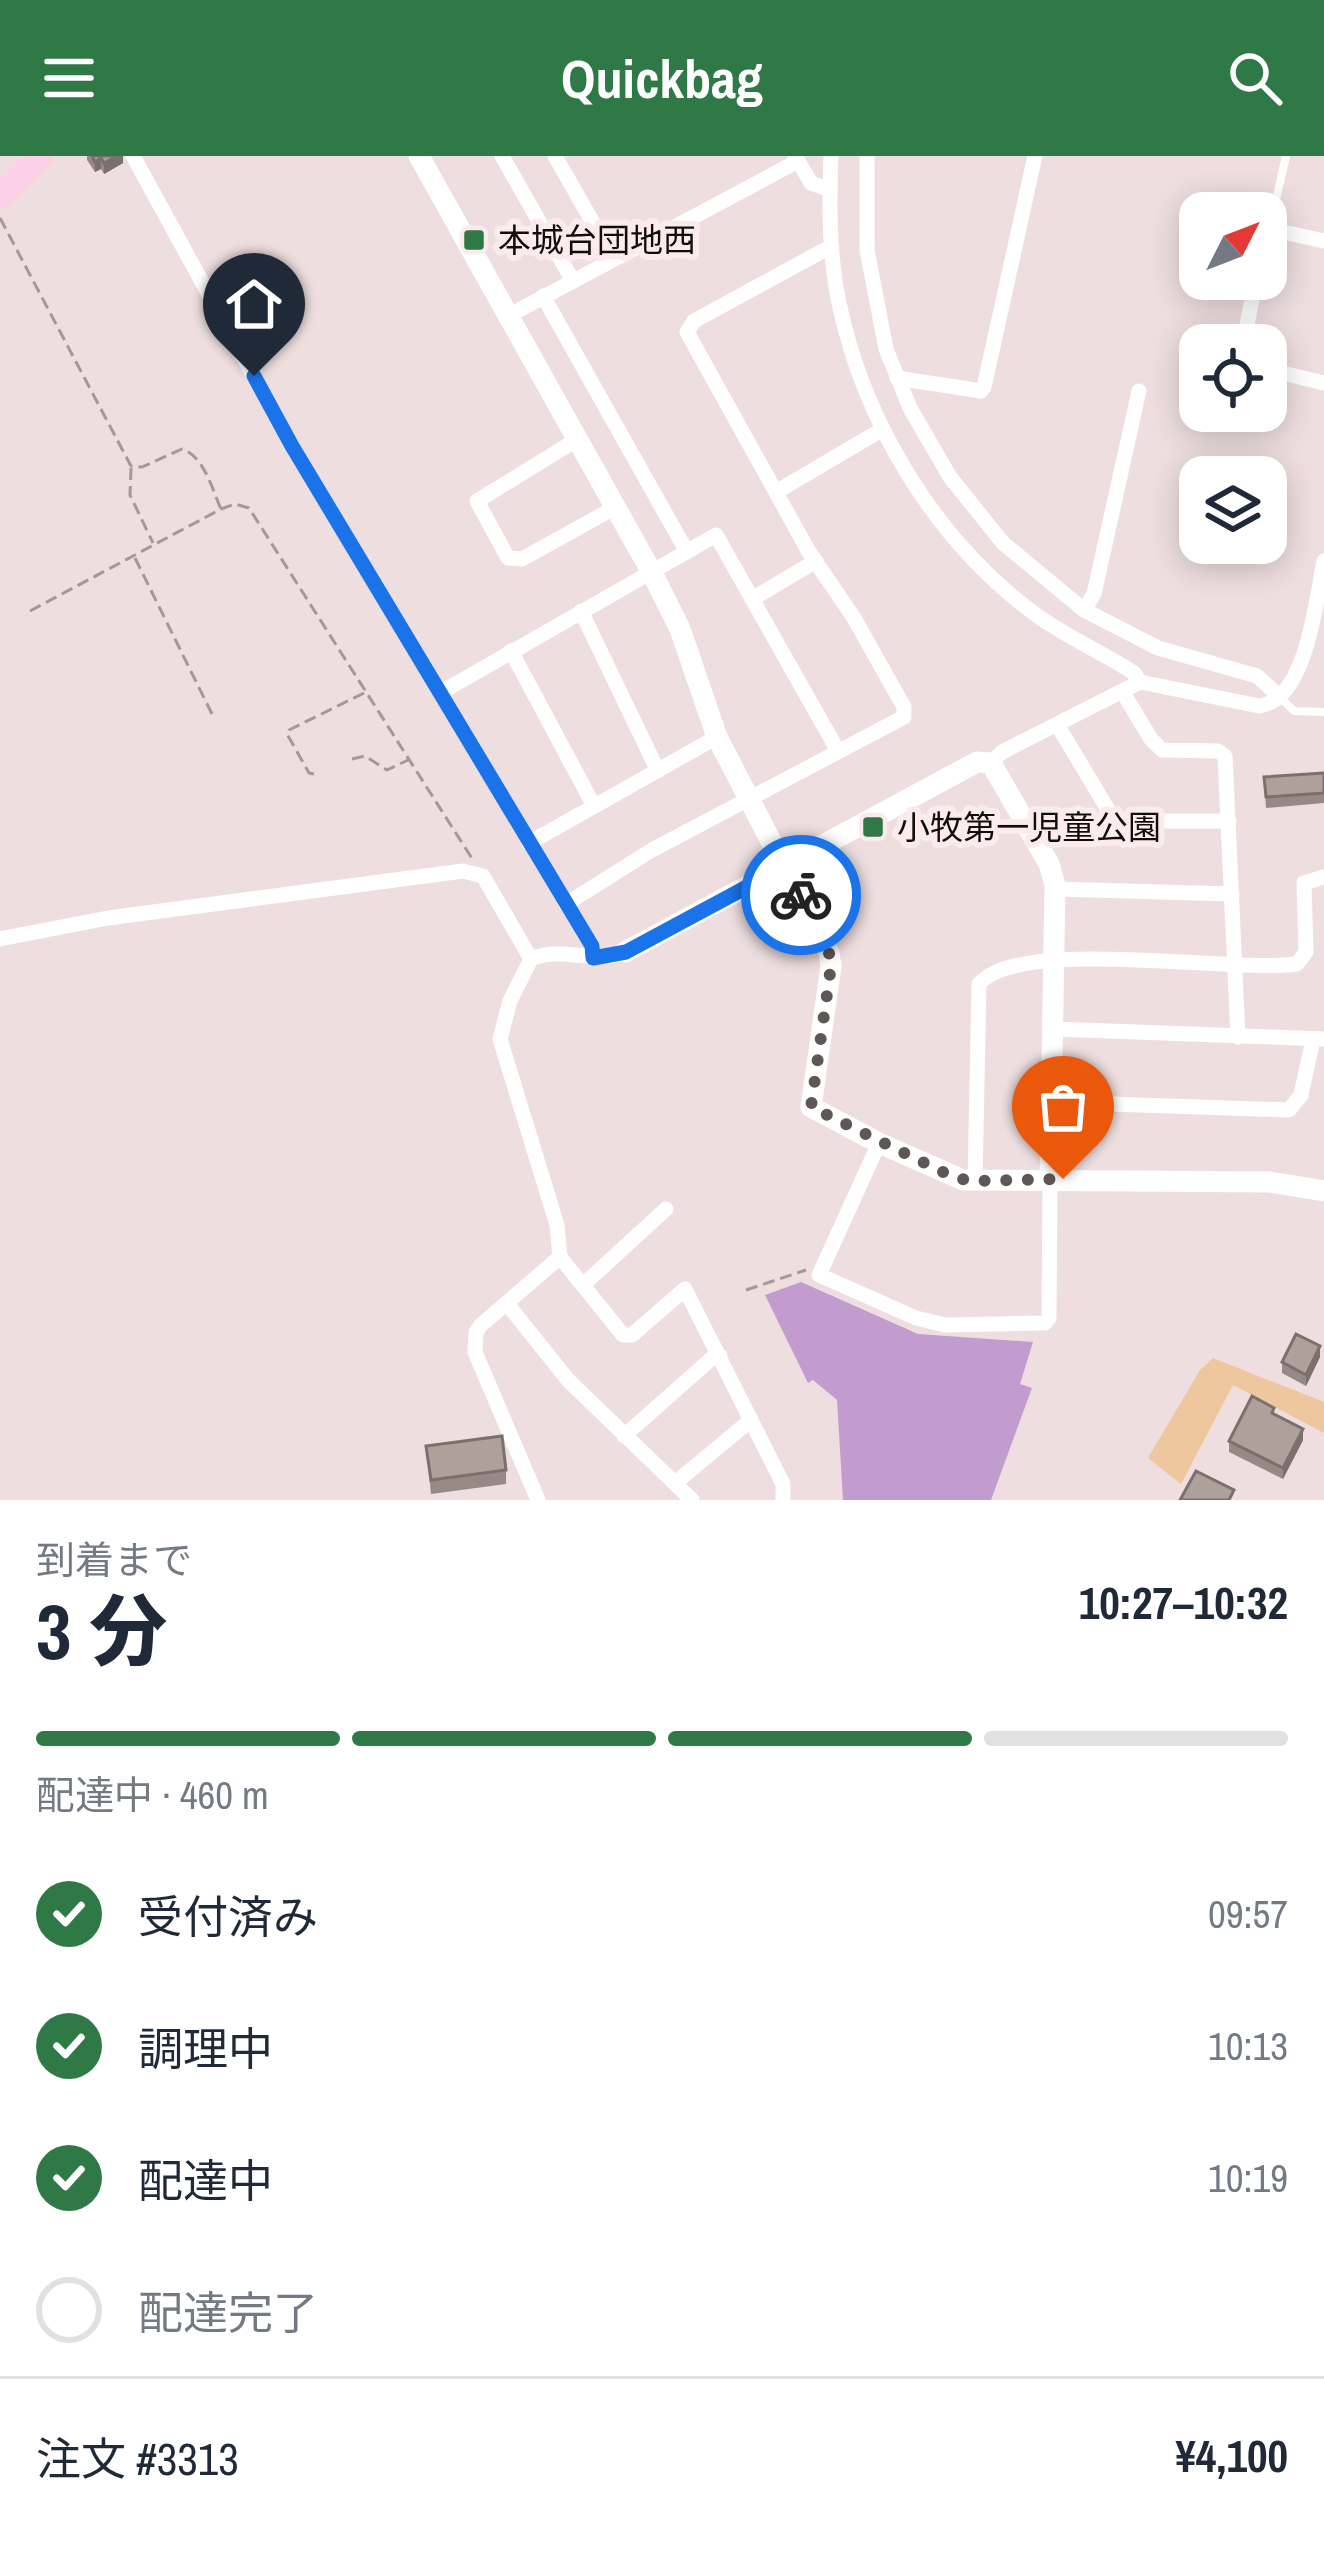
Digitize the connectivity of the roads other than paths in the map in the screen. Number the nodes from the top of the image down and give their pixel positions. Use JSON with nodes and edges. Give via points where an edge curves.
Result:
{"nodes":[{"id":1,"x":40,"y":156,"type":"edge"},
{"id":2,"x":133,"y":156,"type":"edge"},
{"id":3,"x":419,"y":156,"type":"edge"},
{"id":4,"x":502,"y":156,"type":"edge"},
{"id":5,"x":555,"y":156,"type":"edge"},
{"id":6,"x":831,"y":156,"type":"edge"},
{"id":7,"x":867,"y":156,"type":"edge"},
{"id":8,"x":1035,"y":156,"type":"edge"},
{"id":9,"x":1286,"y":156,"type":"edge"},
{"id":10,"x":796,"y":158,"type":"edge"},
{"id":11,"x":830,"y":190,"type":"junction"},
{"id":12,"x":1278,"y":192,"type":"edge"},
{"id":13,"x":0,"y":197,"type":"edge"},
{"id":14,"x":1287,"y":233,"type":"edge"},
{"id":15,"x":1324,"y":241,"type":"edge"},
{"id":16,"x":830,"y":247,"type":"junction"},
{"id":17,"x":613,"y":259,"type":"junction"},
{"id":18,"x":573,"y":281,"type":"junction"},
{"id":19,"x":543,"y":296,"type":"junction"},
{"id":20,"x":508,"y":316,"type":"junction"},
{"id":21,"x":1287,"y":374,"type":"edge"},
{"id":22,"x":897,"y":378,"type":"junction"},
{"id":23,"x":1324,"y":382,"type":"edge"},
{"id":24,"x":1139,"y":391,"type":"dead end"},
{"id":25,"x":883,"y":429,"type":"junction"},
{"id":26,"x":578,"y":439,"type":"junction"},
{"id":27,"x":776,"y":492,"type":"junction"},
{"id":28,"x":616,"y":507,"type":"junction"},
{"id":29,"x":687,"y":552,"type":"junction"},
{"id":30,"x":1324,"y":561,"type":"edge"},
{"id":31,"x":816,"y":562,"type":"junction"},
{"id":32,"x":651,"y":571,"type":"junction"},
{"id":33,"x":752,"y":599,"type":"junction"},
{"id":34,"x":1084,"y":610,"type":"junction"},
{"id":35,"x":581,"y":611,"type":"junction"},
{"id":36,"x":512,"y":652,"type":"junction"},
{"id":37,"x":1140,"y":682,"type":"junction"},
{"id":38,"x":1122,"y":691,"type":"junction"},
{"id":39,"x":440,"y":693,"type":"junction"},
{"id":40,"x":1280,"y":698,"type":"junction"},
{"id":41,"x":1324,"y":712,"type":"edge"},
{"id":42,"x":1058,"y":726,"type":"junction"},
{"id":43,"x":717,"y":737,"type":"junction"},
{"id":44,"x":838,"y":751,"type":"junction"},
{"id":45,"x":991,"y":763,"type":"junction"},
{"id":46,"x":658,"y":771,"type":"junction"},
{"id":47,"x":750,"y":800,"type":"junction"},
{"id":48,"x":594,"y":806,"type":"junction"},
{"id":49,"x":1228,"y":821,"type":"junction"},
{"id":50,"x":529,"y":843,"type":"junction"},
{"id":51,"x":786,"y":866,"type":"junction"},
{"id":52,"x":1324,"y":877,"type":"edge"},
{"id":53,"x":1055,"y":889,"type":"junction"},
{"id":54,"x":1232,"y":894,"type":"junction"},
{"id":55,"x":566,"y":904,"type":"junction"},
{"id":56,"x":0,"y":939,"type":"edge"},
{"id":57,"x":626,"y":952,"type":"joint"},
{"id":58,"x":593,"y":958,"type":"junction"},
{"id":59,"x":531,"y":959,"type":"junction"},
{"id":60,"x":1054,"y":959,"type":"junction"},
{"id":61,"x":1236,"y":964,"type":"junction"},
{"id":62,"x":1055,"y":1029,"type":"junction"},
{"id":63,"x":1238,"y":1037,"type":"junction"},
{"id":64,"x":1318,"y":1039,"type":"edge"},
{"id":65,"x":1052,"y":1102,"type":"junction"},
{"id":66,"x":879,"y":1143,"type":"junction"},
{"id":67,"x":1050,"y":1178,"type":"junction"},
{"id":68,"x":974,"y":1181,"type":"junction"},
{"id":69,"x":1324,"y":1191,"type":"edge"},
{"id":70,"x":666,"y":1209,"type":"dead end"},
{"id":71,"x":560,"y":1257,"type":"junction"},
{"id":72,"x":583,"y":1285,"type":"junction"},
{"id":73,"x":508,"y":1305,"type":"junction"},
{"id":74,"x":720,"y":1356,"type":"junction"},
{"id":75,"x":751,"y":1420,"type":"junction"},
{"id":76,"x":624,"y":1436,"type":"junction"},
{"id":77,"x":675,"y":1483,"type":"junction"},
{"id":78,"x":538,"y":1500,"type":"edge"},
{"id":79,"x":692,"y":1500,"type":"edge"},
{"id":80,"x":783,"y":1500,"type":"edge"}],
"edges":[{"from":1,"to":13,"type":"main road"},
{"from":2,"to":39,"type":"street"},
{"from":3,"to":20,"type":"street"},
{"from":4,"to":18,"type":"street"},
{"from":5,"to":17,"type":"street"},
{"from":6,"to":11,"type":"street"},
{"from":7,"to":22,"type":"street","via":[[867,250]]},
{"from":8,"to":22,"type":"street","via":[[984,388]]},
{"from":9,"to":12,"type":"lane"},
{"from":10,"to":11,"type":"street","via":[[811,182]]},
{"from":10,"to":17,"type":"street"},
{"from":11,"to":16,"type":"street"},
{"from":14,"to":15,"type":"street"},
{"from":16,"to":25,"type":"street","via":[[848,337]]},
{"from":16,"to":27,"type":"street","via":[[687,328]]},
{"from":17,"to":18,"type":"street"},
{"from":18,"to":19,"type":"street"},
{"from":19,"to":20,"type":"street"},
{"from":19,"to":29,"type":"street"},
{"from":20,"to":26,"type":"street"},
{"from":21,"to":23,"type":"street"},
{"from":22,"to":34,"type":"street","via":[[929,445],[980,516]]},
{"from":24,"to":34,"type":"street"},
{"from":25,"to":27,"type":"street"},
{"from":25,"to":37,"type":"street","via":[[980,566],[1030,610]]},
{"from":26,"to":28,"type":"street"},
{"from":26,"to":28,"type":"street","via":[[477,501],[508,558],[522,559]]},
{"from":27,"to":31,"type":"street"},
{"from":28,"to":32,"type":"street"},
{"from":29,"to":32,"type":"street"},
{"from":29,"to":33,"type":"street","via":[[716,535]]},
{"from":30,"to":40,"type":"street","via":[[1303,658]]},
{"from":31,"to":33,"type":"street"},
{"from":31,"to":44,"type":"street","via":[[904,707],[902,721]]},
{"from":32,"to":35,"type":"street"},
{"from":32,"to":43,"type":"street"},
{"from":33,"to":44,"type":"street"},
{"from":34,"to":40,"type":"street","via":[[1158,648],[1257,676]]},
{"from":35,"to":36,"type":"street"},
{"from":35,"to":46,"type":"street"},
{"from":36,"to":39,"type":"street"},
{"from":36,"to":48,"type":"street"},
{"from":37,"to":38,"type":"street"},
{"from":37,"to":40,"type":"street","via":[[1259,706]]},
{"from":38,"to":42,"type":"street"},
{"from":38,"to":49,"type":"street","via":[[1162,750],[1224,752]]},
{"from":39,"to":50,"type":"street"},
{"from":40,"to":41,"type":"lane","via":[[1294,712]]},
{"from":42,"to":45,"type":"street"},
{"from":42,"to":49,"type":"street","via":[[1113,818]]},
{"from":43,"to":46,"type":"street"},
{"from":43,"to":47,"type":"street"},
{"from":44,"to":47,"type":"street"},
{"from":45,"to":51,"type":"street","via":[[977,762]]},
{"from":45,"to":53,"type":"street"},
{"from":46,"to":48,"type":"street"},
{"from":47,"to":51,"type":"street"},
{"from":47,"to":55,"type":"street"},
{"from":48,"to":50,"type":"street"},
{"from":49,"to":54,"type":"street"},
{"from":50,"to":55,"type":"street"},
{"from":51,"to":57,"type":"street"},
{"from":51,"to":66,"type":"street","via":[[831,966],[811,1107]]},
{"from":52,"to":61,"type":"street","via":[[1304,883],[1301,961]]},
{"from":53,"to":54,"type":"street"},
{"from":53,"to":60,"type":"street"},
{"from":54,"to":61,"type":"street"},
{"from":55,"to":58,"type":"street"},
{"from":56,"to":59,"type":"street","via":[[463,872],[483,876]]},
{"from":57,"to":58,"type":"street"},
{"from":58,"to":59,"type":"street"},
{"from":59,"to":71,"type":"street","via":[[500,1039]]},
{"from":60,"to":61,"type":"street"},
{"from":60,"to":62,"type":"street"},
{"from":60,"to":68,"type":"street","via":[[988,974],[979,984]]},
{"from":61,"to":63,"type":"street"},
{"from":62,"to":63,"type":"street"},
{"from":62,"to":65,"type":"street"},
{"from":63,"to":64,"type":"street"},
{"from":64,"to":65,"type":"street","via":[[1289,1110]]},
{"from":65,"to":67,"type":"street"},
{"from":66,"to":67,"type":"street","via":[[819,1275],[945,1325],[1049,1318]]},
{"from":66,"to":68,"type":"street"},
{"from":67,"to":68,"type":"street"},
{"from":67,"to":69,"type":"street","via":[[1270,1182]]},
{"from":70,"to":72,"type":"street"},
{"from":71,"to":72,"type":"street"},
{"from":71,"to":73,"type":"street"},
{"from":72,"to":74,"type":"street","via":[[623,1335],[686,1289]]},
{"from":73,"to":76,"type":"street"},
{"from":73,"to":78,"type":"street","via":[[476,1332],[475,1352]]},
{"from":74,"to":75,"type":"street"},
{"from":74,"to":76,"type":"street"},
{"from":75,"to":77,"type":"street"},
{"from":75,"to":80,"type":"street"},
{"from":76,"to":77,"type":"street"},
{"from":77,"to":79,"type":"street"}]}
